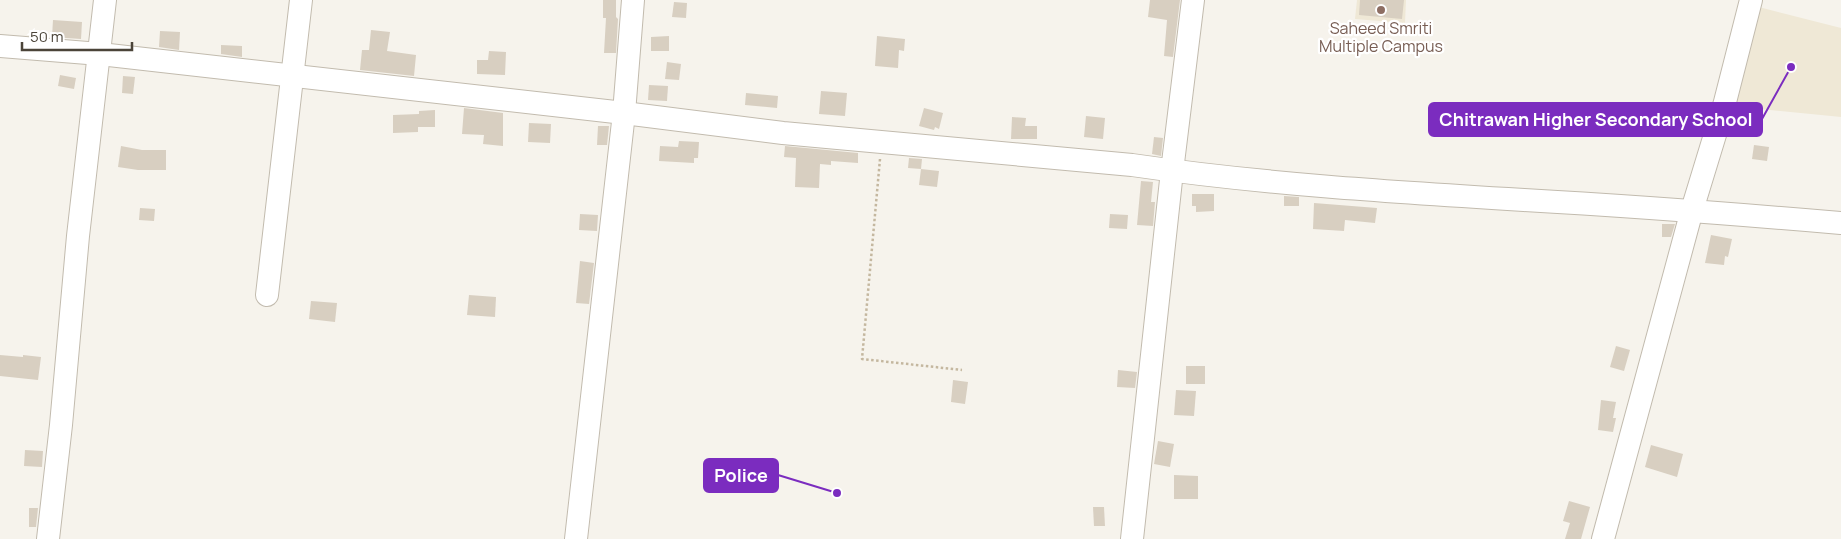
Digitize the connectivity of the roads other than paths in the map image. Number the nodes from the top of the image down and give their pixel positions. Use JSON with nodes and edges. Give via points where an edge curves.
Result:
{"nodes":[{"id":1,"x":105,"y":0,"type":"edge"},
{"id":2,"x":301,"y":0,"type":"edge"},
{"id":3,"x":633,"y":0,"type":"edge"},
{"id":4,"x":1193,"y":0,"type":"edge"},
{"id":5,"x":1751,"y":0,"type":"edge"},
{"id":6,"x":0,"y":46,"type":"edge"},
{"id":7,"x":100,"y":54,"type":"junction"},
{"id":8,"x":293,"y":76,"type":"junction"},
{"id":9,"x":624,"y":113,"type":"junction"},
{"id":10,"x":1172,"y":171,"type":"junction"},
{"id":11,"x":1692,"y":210,"type":"junction"},
{"id":12,"x":1841,"y":223,"type":"edge"},
{"id":13,"x":268,"y":295,"type":"dead end"},
{"id":14,"x":48,"y":539,"type":"edge"},
{"id":15,"x":576,"y":539,"type":"edge"},
{"id":16,"x":1132,"y":539,"type":"edge"},
{"id":17,"x":1603,"y":539,"type":"edge"}],
"edges":[{"from":1,"to":7,"type":"street"},
{"from":2,"to":8,"type":"street"},
{"from":3,"to":9,"type":"street"},
{"from":4,"to":10,"type":"street"},
{"from":5,"to":11,"type":"street","via":[[1725,102]]},
{"from":6,"to":7,"type":"street"},
{"from":7,"to":8,"type":"street"},
{"from":7,"to":14,"type":"street"},
{"from":8,"to":9,"type":"street"},
{"from":8,"to":13,"type":"street"},
{"from":9,"to":10,"type":"street","via":[[783,133]]},
{"from":9,"to":15,"type":"street"},
{"from":10,"to":11,"type":"street","via":[[1343,188]]},
{"from":10,"to":16,"type":"street"},
{"from":11,"to":12,"type":"street"},
{"from":11,"to":17,"type":"street"}]}
